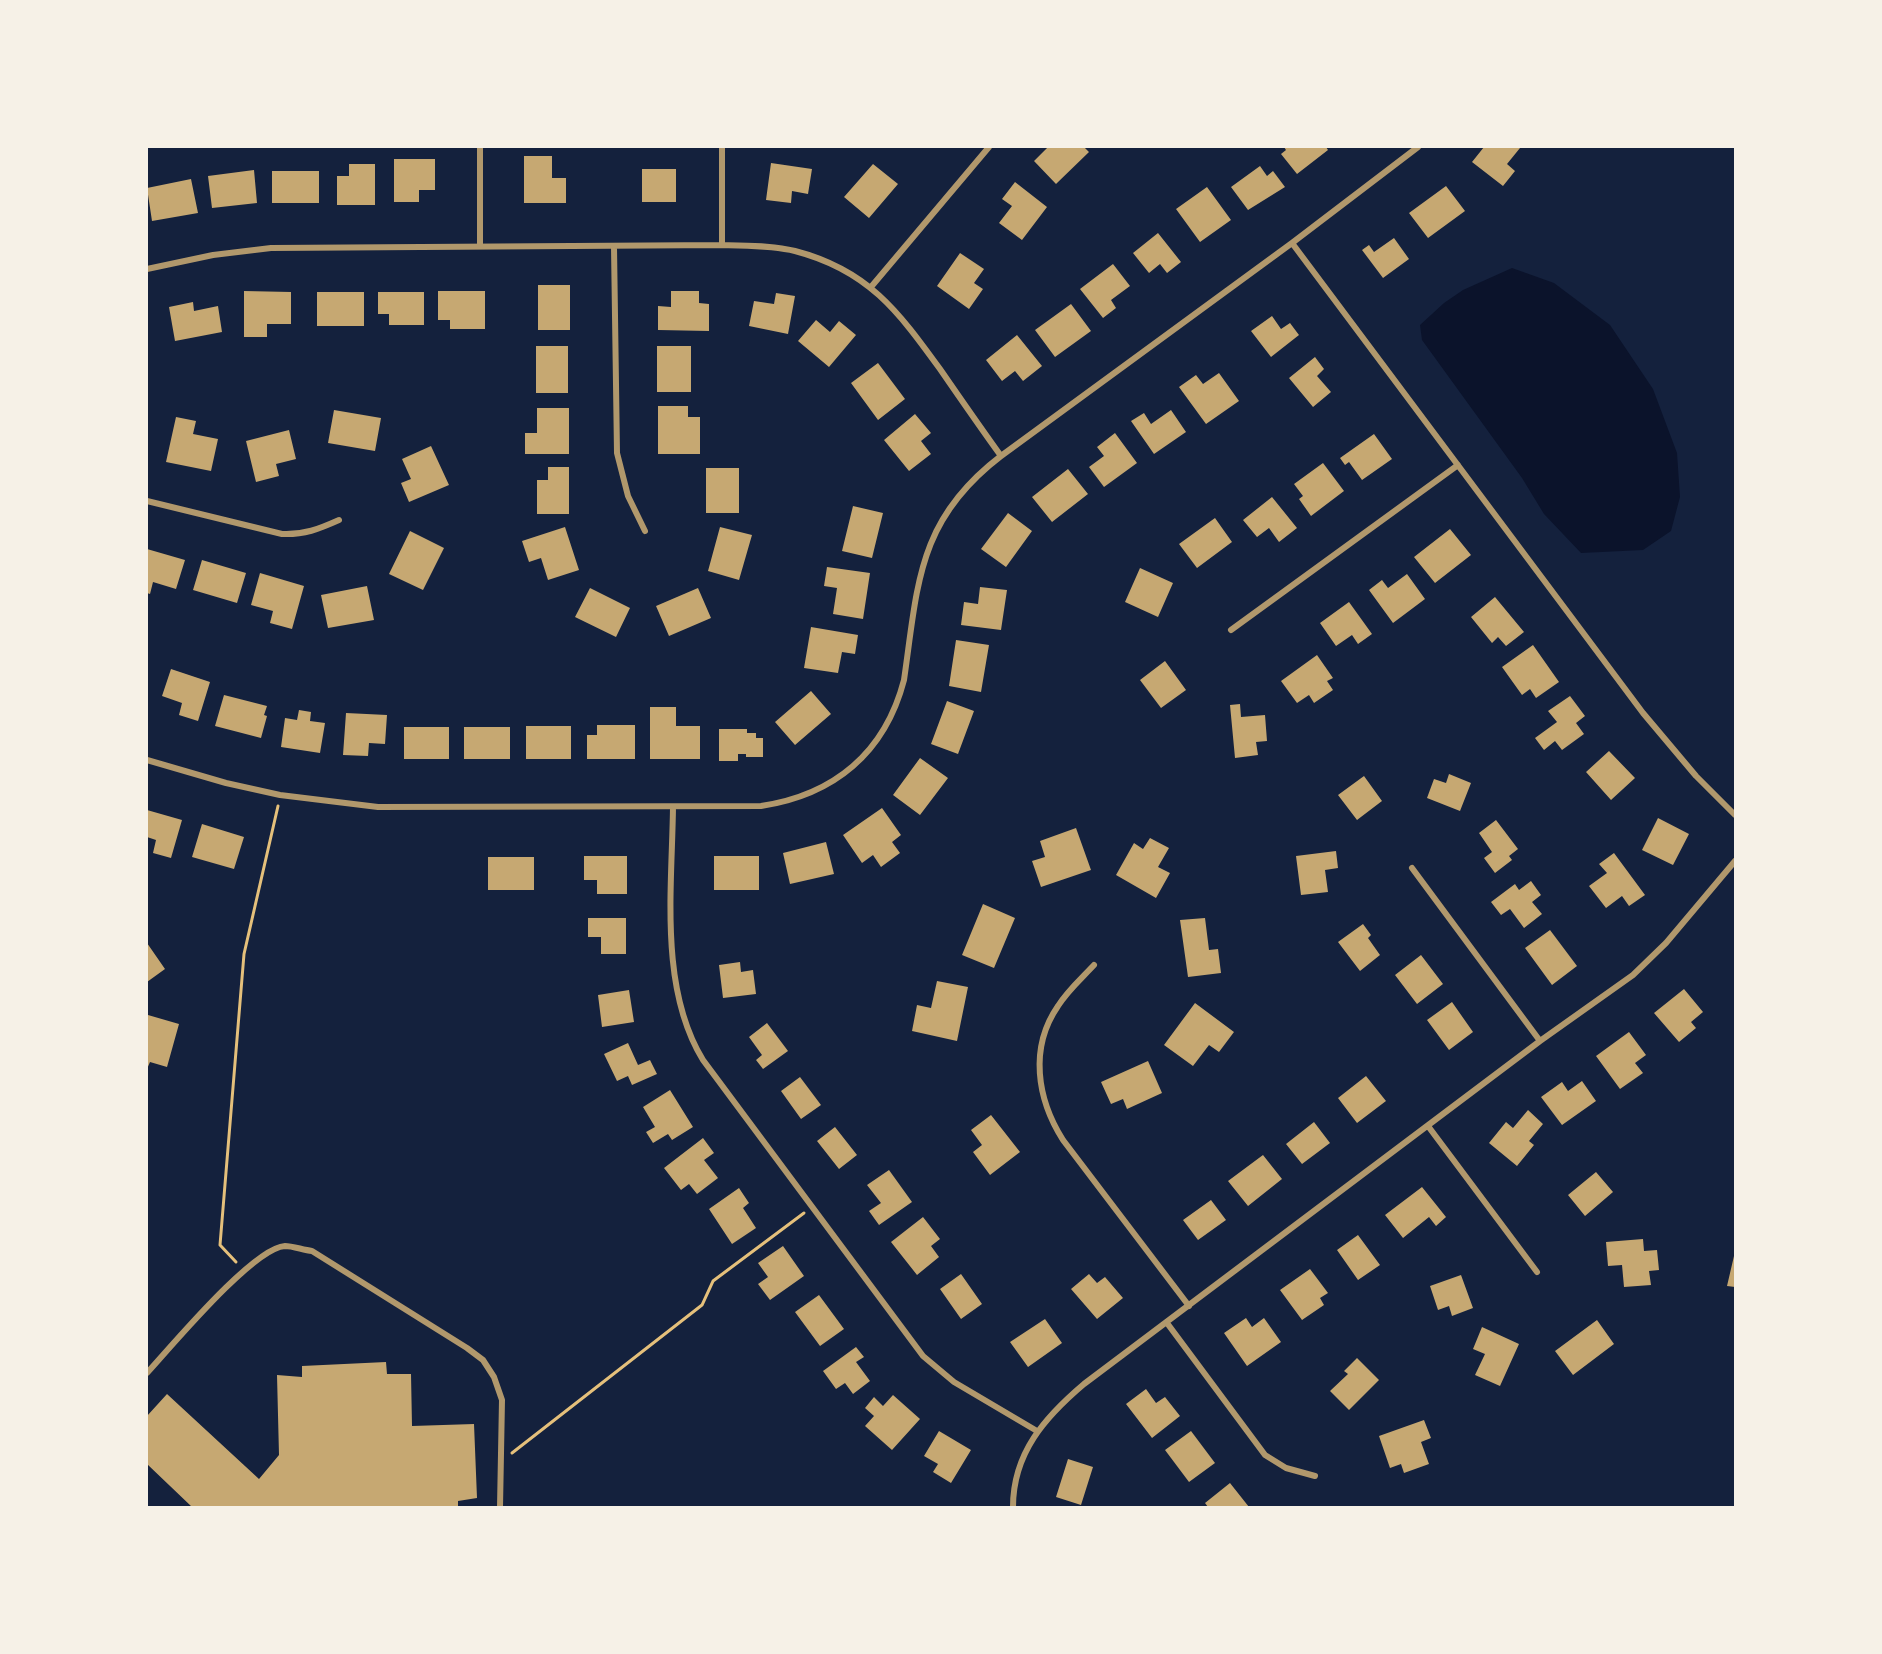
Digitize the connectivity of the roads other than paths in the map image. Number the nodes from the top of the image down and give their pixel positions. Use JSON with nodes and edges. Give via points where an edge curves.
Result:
{"nodes":[{"id":1,"x":480,"y":147,"type":"edge"},
{"id":2,"x":722,"y":147,"type":"edge"},
{"id":3,"x":989,"y":147,"type":"edge"},
{"id":4,"x":1418,"y":147,"type":"edge"},
{"id":5,"x":1292,"y":243,"type":"junction"},
{"id":6,"x":722,"y":245,"type":"junction"},
{"id":7,"x":480,"y":246,"type":"junction"},
{"id":8,"x":614,"y":247,"type":"junction"},
{"id":9,"x":147,"y":269,"type":"edge"},
{"id":10,"x":871,"y":287,"type":"junction"},
{"id":11,"x":1001,"y":456,"type":"junction"},
{"id":12,"x":1458,"y":465,"type":"junction"},
{"id":13,"x":147,"y":501,"type":"edge"},
{"id":14,"x":339,"y":520,"type":"dead end"},
{"id":15,"x":645,"y":531,"type":"dead end"},
{"id":16,"x":1231,"y":630,"type":"dead end"},
{"id":17,"x":147,"y":760,"type":"edge"},
{"id":18,"x":672,"y":807,"type":"junction"},
{"id":19,"x":1735,"y":815,"type":"edge"},
{"id":20,"x":1735,"y":861,"type":"edge"},
{"id":21,"x":1412,"y":868,"type":"dead end"},
{"id":22,"x":1094,"y":964,"type":"dead end"},
{"id":23,"x":1540,"y":1041,"type":"junction"},
{"id":24,"x":1428,"y":1126,"type":"junction"},
{"id":25,"x":1537,"y":1272,"type":"dead end"},
{"id":26,"x":1189,"y":1306,"type":"junction"},
{"id":27,"x":1167,"y":1323,"type":"junction"},
{"id":28,"x":147,"y":1373,"type":"edge"},
{"id":29,"x":1037,"y":1431,"type":"junction"},
{"id":30,"x":1315,"y":1476,"type":"dead end"},
{"id":31,"x":500,"y":1507,"type":"edge"},
{"id":32,"x":1013,"y":1507,"type":"edge"}],
"edges":[{"from":1,"to":7,"type":"street"},
{"from":2,"to":6,"type":"street"},
{"from":3,"to":10,"type":"street"},
{"from":4,"to":5,"type":"street"},
{"from":5,"to":11,"type":"street"},
{"from":5,"to":12,"type":"street"},
{"from":6,"to":8,"type":"street"},
{"from":6,"to":10,"type":"street","via":[[795,251],[833,265]]},
{"from":7,"to":8,"type":"street"},
{"from":7,"to":9,"type":"street","via":[[251,249]]},
{"from":8,"to":15,"type":"street","via":[[617,453],[628,496]]},
{"from":10,"to":11,"type":"street","via":[[907,324]]},
{"from":11,"to":18,"type":"street","via":[[963,490],[932,538],[919,578],[900,698],[884,730],[862,758],[830,784],[794,800],[761,806]]},
{"from":12,"to":16,"type":"street"},
{"from":12,"to":19,"type":"street","via":[[1643,713],[1695,776]]},
{"from":13,"to":14,"type":"street","via":[[282,534],[315,531]]},
{"from":17,"to":18,"type":"street","via":[[280,795],[378,807]]},
{"from":18,"to":29,"type":"street","via":[[673,970],[686,1029],[703,1060],[923,1356],[954,1382]]},
{"from":20,"to":23,"type":"street","via":[[1644,965]]},
{"from":21,"to":23,"type":"street"},
{"from":22,"to":26,"type":"street","via":[[1049,1020],[1040,1061],[1046,1110],[1063,1140]]},
{"from":23,"to":24,"type":"street"},
{"from":24,"to":25,"type":"street"},
{"from":24,"to":26,"type":"street"},
{"from":26,"to":27,"type":"street"},
{"from":27,"to":29,"type":"street","via":[[1068,1398]]},
{"from":27,"to":30,"type":"street","via":[[1265,1455],[1286,1468]]},
{"from":28,"to":31,"type":"street","via":[[261,1255],[284,1246],[312,1251],[483,1360],[502,1400]]},
{"from":29,"to":32,"type":"street","via":[[1018,1473]]}]}
